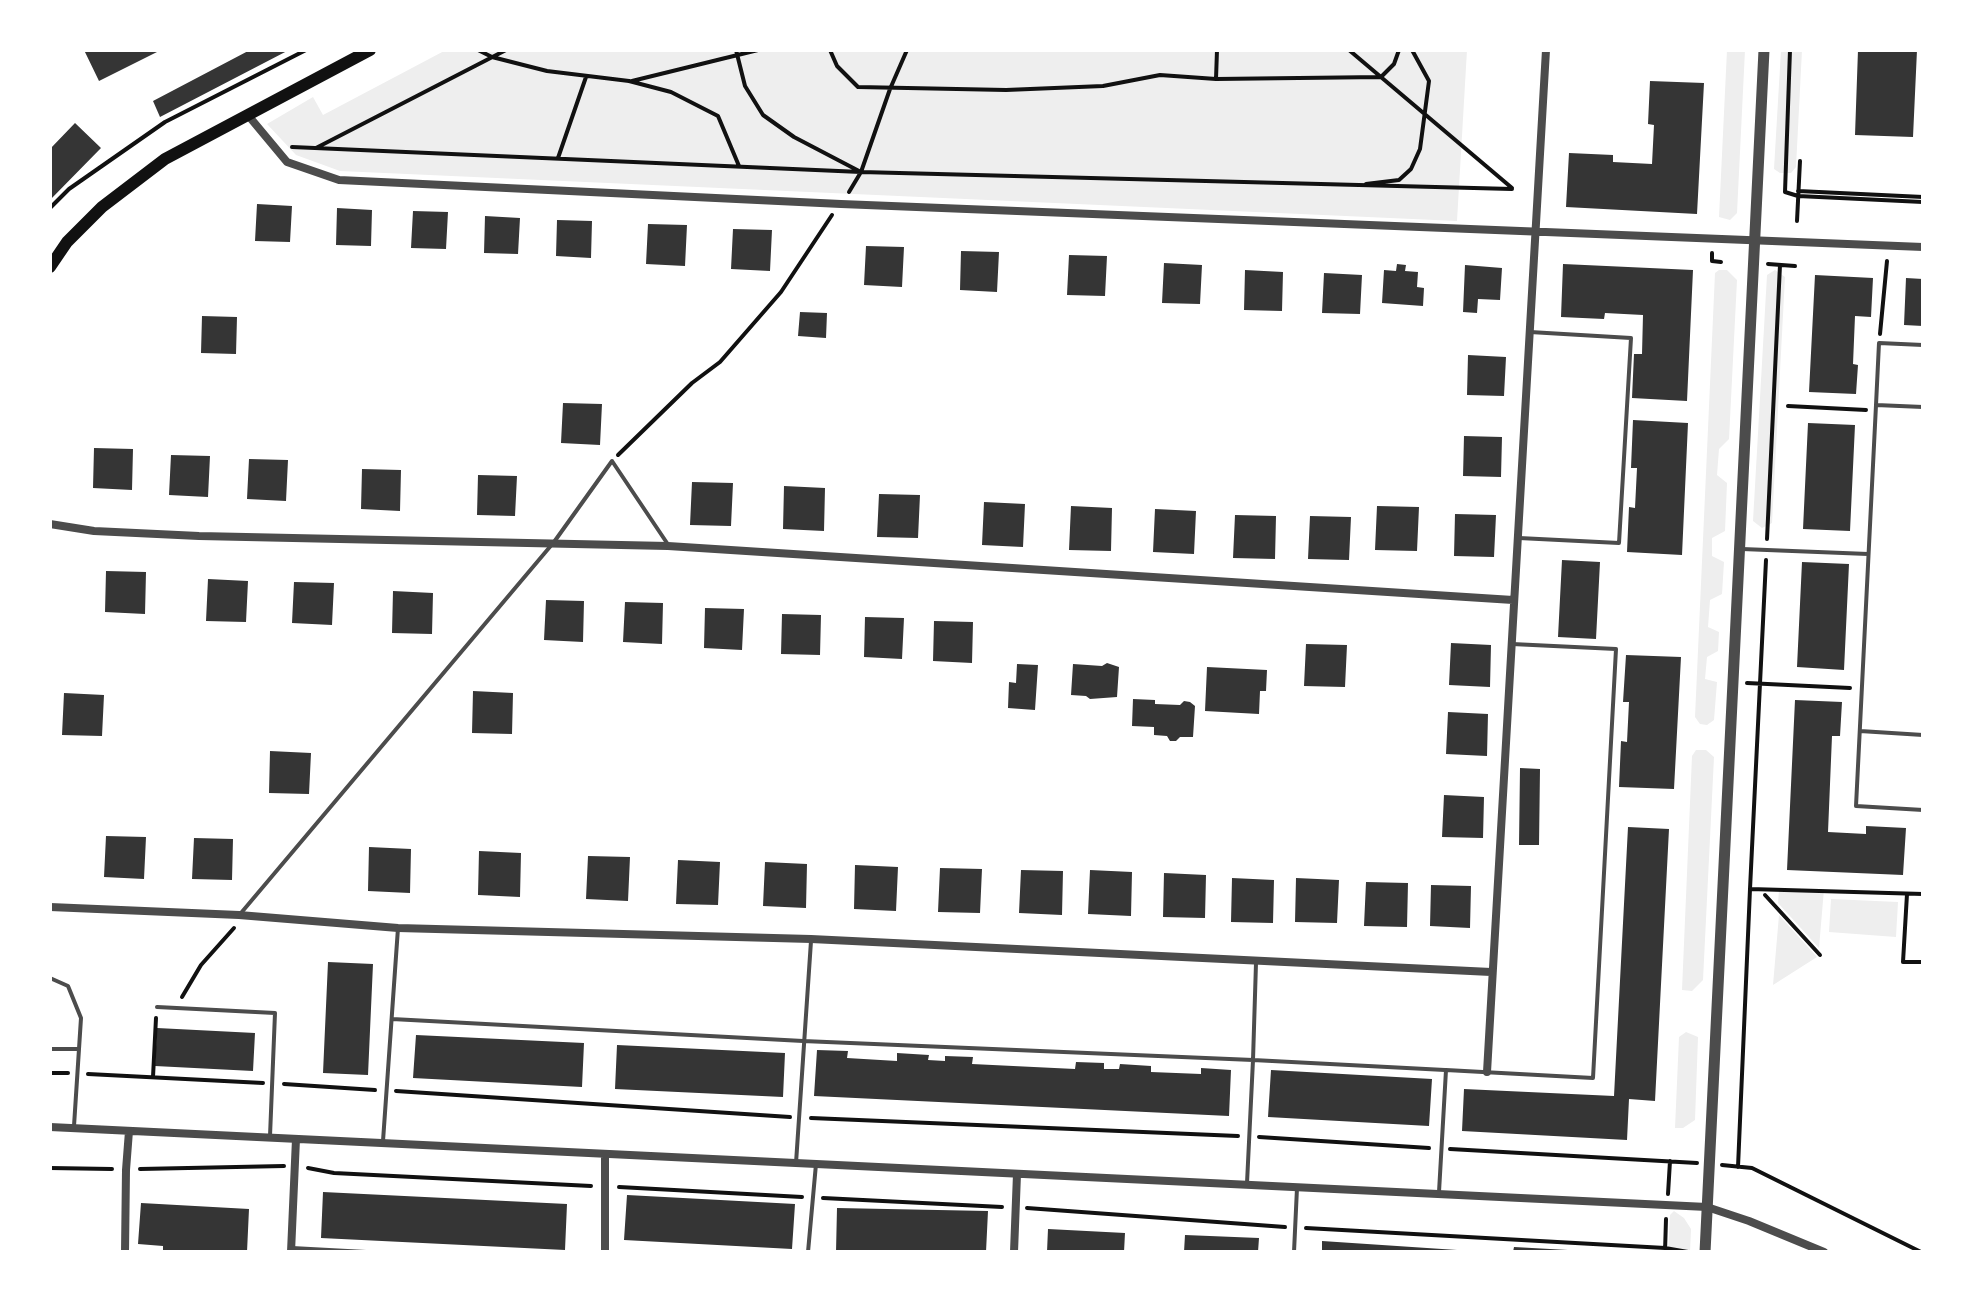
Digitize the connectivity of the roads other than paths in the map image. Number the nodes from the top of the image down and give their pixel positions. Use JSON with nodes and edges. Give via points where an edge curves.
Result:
{"nodes":[{"id":1,"x":370,"y":50,"type":"edge"},
{"id":2,"x":1546,"y":50,"type":"edge"},
{"id":3,"x":1764,"y":50,"type":"edge"},
{"id":4,"x":247,"y":114,"type":"junction"},
{"id":5,"x":1535,"y":232,"type":"junction"},
{"id":6,"x":1755,"y":242,"type":"junction"},
{"id":7,"x":1923,"y":247,"type":"edge"},
{"id":8,"x":50,"y":267,"type":"edge"},
{"id":9,"x":1529,"y":332,"type":"junction"},
{"id":10,"x":1923,"y":345,"type":"edge"},
{"id":11,"x":1923,"y":407,"type":"edge"},
{"id":12,"x":1876,"y":408,"type":"junction"},
{"id":13,"x":50,"y":524,"type":"edge"},
{"id":14,"x":1517,"y":538,"type":"junction"},
{"id":15,"x":554,"y":542,"type":"junction"},
{"id":16,"x":668,"y":546,"type":"junction"},
{"id":17,"x":1740,"y":549,"type":"junction"},
{"id":18,"x":1868,"y":554,"type":"junction"},
{"id":19,"x":1513,"y":600,"type":"junction"},
{"id":20,"x":1511,"y":644,"type":"junction"},
{"id":21,"x":1860,"y":731,"type":"junction"},
{"id":22,"x":1923,"y":735,"type":"edge"},
{"id":23,"x":1923,"y":810,"type":"edge"},
{"id":24,"x":50,"y":907,"type":"edge"},
{"id":25,"x":239,"y":915,"type":"junction"},
{"id":26,"x":398,"y":928,"type":"junction"},
{"id":27,"x":811,"y":939,"type":"junction"},
{"id":28,"x":1256,"y":960,"type":"junction"},
{"id":29,"x":1491,"y":972,"type":"junction"},
{"id":30,"x":50,"y":978,"type":"edge"},
{"id":31,"x":157,"y":1007,"type":"road end"},
{"id":32,"x":392,"y":1019,"type":"junction"},
{"id":33,"x":803,"y":1041,"type":"junction"},
{"id":34,"x":50,"y":1049,"type":"edge"},
{"id":35,"x":79,"y":1049,"type":"junction"},
{"id":36,"x":1253,"y":1060,"type":"junction"},
{"id":37,"x":1446,"y":1070,"type":"junction"},
{"id":38,"x":1487,"y":1072,"type":"junction"},
{"id":39,"x":50,"y":1127,"type":"edge"},
{"id":40,"x":73,"y":1128,"type":"junction"},
{"id":41,"x":129,"y":1131,"type":"junction"},
{"id":42,"x":269,"y":1138,"type":"junction"},
{"id":43,"x":296,"y":1139,"type":"junction"},
{"id":44,"x":383,"y":1143,"type":"junction"},
{"id":45,"x":605,"y":1154,"type":"junction"},
{"id":46,"x":796,"y":1163,"type":"junction"},
{"id":47,"x":816,"y":1164,"type":"junction"},
{"id":48,"x":1017,"y":1174,"type":"junction"},
{"id":49,"x":1247,"y":1185,"type":"junction"},
{"id":50,"x":1297,"y":1188,"type":"junction"},
{"id":51,"x":1439,"y":1194,"type":"junction"},
{"id":52,"x":1707,"y":1207,"type":"junction"},
{"id":53,"x":290,"y":1251,"type":"edge"},
{"id":54,"x":125,"y":1252,"type":"edge"},
{"id":55,"x":366,"y":1252,"type":"edge"},
{"id":56,"x":605,"y":1252,"type":"edge"},
{"id":57,"x":808,"y":1252,"type":"edge"},
{"id":58,"x":1014,"y":1252,"type":"edge"},
{"id":59,"x":1294,"y":1252,"type":"edge"},
{"id":60,"x":1705,"y":1252,"type":"edge"},
{"id":61,"x":1824,"y":1252,"type":"edge"}],
"edges":[{"from":1,"to":4,"type":"main road"},
{"from":2,"to":5,"type":"street"},
{"from":3,"to":6,"type":"street"},
{"from":4,"to":5,"type":"street","via":[[287,162],[339,180]]},
{"from":4,"to":8,"type":"main road","via":[[165,159],[102,207]]},
{"from":5,"to":6,"type":"street"},
{"from":5,"to":9,"type":"street"},
{"from":6,"to":7,"type":"street"},
{"from":6,"to":17,"type":"street"},
{"from":9,"to":14,"type":"street"},
{"from":9,"to":14,"type":"lane","via":[[1631,338],[1619,543]]},
{"from":10,"to":12,"type":"lane","via":[[1879,343]]},
{"from":11,"to":12,"type":"lane"},
{"from":12,"to":18,"type":"lane"},
{"from":13,"to":15,"type":"street","via":[[199,536]]},
{"from":14,"to":19,"type":"street"},
{"from":15,"to":16,"type":"street"},
{"from":15,"to":16,"type":"lane","via":[[612,461]]},
{"from":15,"to":25,"type":"lane"},
{"from":16,"to":19,"type":"street"},
{"from":17,"to":18,"type":"lane"},
{"from":17,"to":52,"type":"street"},
{"from":18,"to":21,"type":"lane"},
{"from":19,"to":20,"type":"street"},
{"from":20,"to":29,"type":"street"},
{"from":20,"to":38,"type":"lane","via":[[1616,649],[1596,1030],[1593,1078]]},
{"from":21,"to":22,"type":"lane"},
{"from":21,"to":23,"type":"lane","via":[[1856,806]]},
{"from":24,"to":25,"type":"street"},
{"from":25,"to":26,"type":"street"},
{"from":26,"to":27,"type":"street"},
{"from":26,"to":32,"type":"lane"},
{"from":27,"to":28,"type":"street"},
{"from":27,"to":33,"type":"lane"},
{"from":28,"to":29,"type":"street"},
{"from":28,"to":36,"type":"lane"},
{"from":29,"to":38,"type":"street"},
{"from":30,"to":35,"type":"lane","via":[[68,986],[77,1004]]},
{"from":31,"to":42,"type":"lane","via":[[275,1013]]},
{"from":32,"to":33,"type":"lane"},
{"from":32,"to":44,"type":"lane"},
{"from":33,"to":36,"type":"lane"},
{"from":33,"to":46,"type":"lane"},
{"from":34,"to":35,"type":"lane"},
{"from":35,"to":40,"type":"lane"},
{"from":36,"to":37,"type":"lane"},
{"from":36,"to":49,"type":"lane"},
{"from":37,"to":38,"type":"lane"},
{"from":37,"to":51,"type":"lane"},
{"from":39,"to":40,"type":"street"},
{"from":40,"to":41,"type":"street"},
{"from":41,"to":42,"type":"street"},
{"from":41,"to":54,"type":"street"},
{"from":42,"to":43,"type":"street"},
{"from":43,"to":44,"type":"street"},
{"from":43,"to":53,"type":"street"},
{"from":44,"to":45,"type":"street"},
{"from":45,"to":46,"type":"street"},
{"from":45,"to":56,"type":"street"},
{"from":46,"to":47,"type":"street"},
{"from":47,"to":48,"type":"street"},
{"from":47,"to":57,"type":"lane"},
{"from":48,"to":49,"type":"street"},
{"from":48,"to":58,"type":"street"},
{"from":49,"to":50,"type":"street"},
{"from":50,"to":51,"type":"street"},
{"from":50,"to":59,"type":"lane"},
{"from":51,"to":52,"type":"street"},
{"from":52,"to":60,"type":"street"},
{"from":52,"to":61,"type":"street"},
{"from":53,"to":55,"type":"lane"}]}
